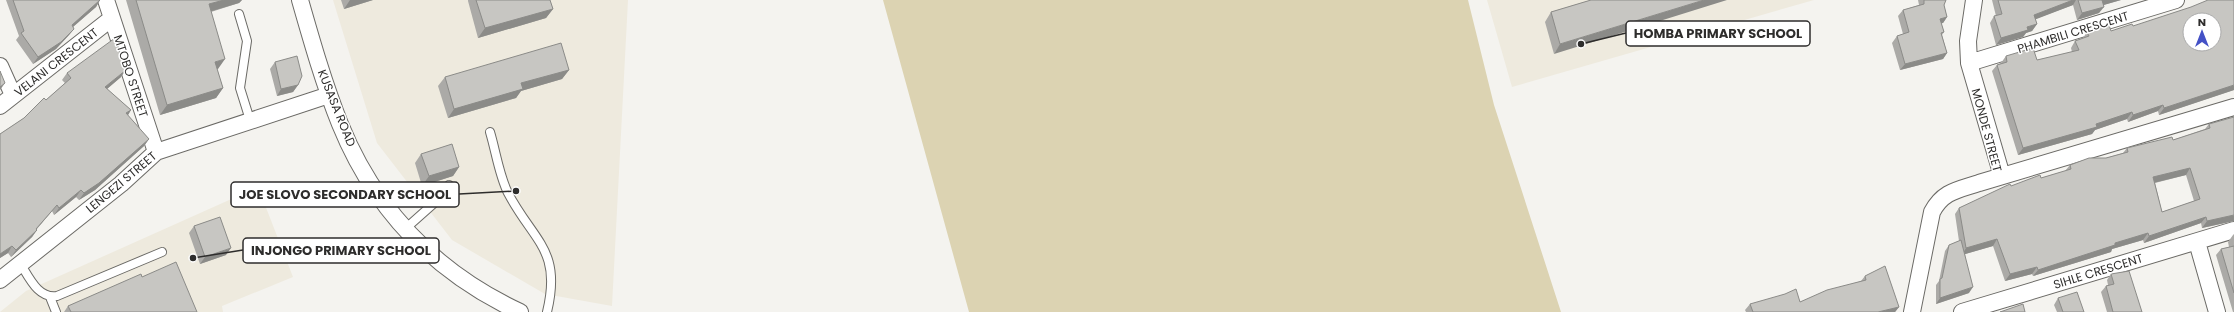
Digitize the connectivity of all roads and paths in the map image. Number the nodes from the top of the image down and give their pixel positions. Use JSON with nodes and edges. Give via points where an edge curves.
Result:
{"nodes":[{"id":1,"x":106,"y":0,"type":"edge"},
{"id":2,"x":300,"y":0,"type":"edge"},
{"id":3,"x":1974,"y":0,"type":"edge"},
{"id":4,"x":2176,"y":0,"type":"edge"},
{"id":5,"x":239,"y":14,"type":"dead end"},
{"id":6,"x":112,"y":18,"type":"junction"},
{"id":7,"x":1969,"y":63,"type":"junction"},
{"id":8,"x":0,"y":66,"type":"edge"},
{"id":9,"x":12,"y":95,"type":"junction"},
{"id":10,"x":329,"y":95,"type":"junction"},
{"id":11,"x":0,"y":106,"type":"edge"},
{"id":12,"x":2234,"y":107,"type":"edge"},
{"id":13,"x":250,"y":120,"type":"junction"},
{"id":14,"x":490,"y":132,"type":"dead end"},
{"id":15,"x":156,"y":152,"type":"junction"},
{"id":16,"x":2002,"y":176,"type":"junction"},
{"id":17,"x":449,"y":185,"type":"dead end"},
{"id":18,"x":405,"y":229,"type":"junction"},
{"id":19,"x":2234,"y":230,"type":"edge"},
{"id":20,"x":2197,"y":242,"type":"junction"},
{"id":21,"x":162,"y":252,"type":"dead end"},
{"id":22,"x":20,"y":263,"type":"junction"},
{"id":23,"x":0,"y":280,"type":"edge"},
{"id":24,"x":50,"y":297,"type":"junction"},
{"id":25,"x":56,"y":312,"type":"edge"},
{"id":26,"x":520,"y":312,"type":"edge"},
{"id":27,"x":547,"y":312,"type":"edge"},
{"id":28,"x":1912,"y":312,"type":"edge"},
{"id":29,"x":1962,"y":312,"type":"edge"},
{"id":30,"x":2217,"y":312,"type":"edge"}],
"edges":[{"from":1,"to":6,"type":"street","name":"MTOBO STREET"},
{"from":2,"to":10,"type":"street","name":"KUSASA ROAD"},
{"from":3,"to":7,"type":"street","name":"MONDE STREET","via":[[1968,41]]},
{"from":4,"to":7,"type":"street","name":"PHAMBILI CRESCENT"},
{"from":5,"to":13,"type":"lane","via":[[247,41],[240,88]]},
{"from":6,"to":9,"type":"street","name":"VELANI CRESCENT"},
{"from":6,"to":15,"type":"street","name":"MTOBO STREET"},
{"from":7,"to":16,"type":"street","name":"MONDE STREET"},
{"from":8,"to":9,"type":"street"},
{"from":9,"to":11,"type":"street","name":"VELANI CRESCENT"},
{"from":10,"to":13,"type":"street","name":"LENGEZI STREET"},
{"from":10,"to":18,"type":"street","name":"KUSASA ROAD","via":[[360,164],[380,197]]},
{"from":12,"to":16,"type":"street"},
{"from":13,"to":15,"type":"street","name":"LENGEZI STREET"},
{"from":14,"to":27,"type":"lane","via":[[507,191],[537,236],[549,261],[552,286]]},
{"from":15,"to":22,"type":"street","name":"LENGEZI STREET","via":[[121,184]]},
{"from":16,"to":28,"type":"street","name":"MONDE STREET","via":[[1953,191],[1938,200],[1932,212]]},
{"from":17,"to":18,"type":"lane","via":[[441,197]]},
{"from":18,"to":26,"type":"street","name":"KUSASA ROAD","via":[[448,270],[488,297]]},
{"from":19,"to":20,"type":"street","name":"SIHLE CRESCENT"},
{"from":20,"to":29,"type":"street","name":"SIHLE CRESCENT"},
{"from":20,"to":30,"type":"street"},
{"from":21,"to":24,"type":"lane"},
{"from":22,"to":23,"type":"street","name":"LENGEZI STREET"},
{"from":22,"to":24,"type":"lane","via":[[36,286],[44,295]]},
{"from":24,"to":25,"type":"lane"}]}
